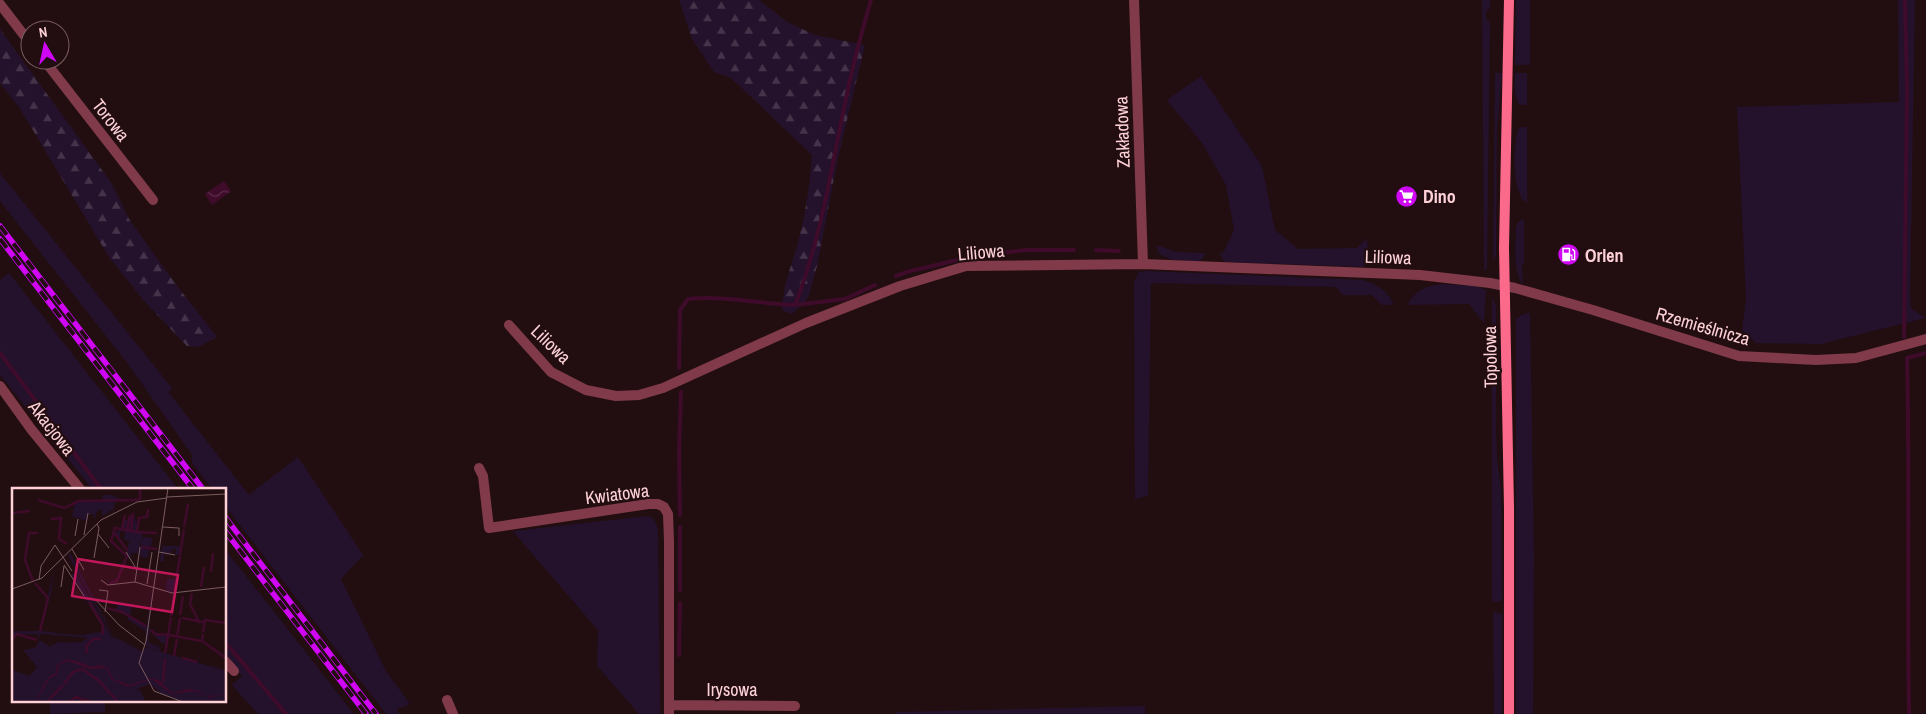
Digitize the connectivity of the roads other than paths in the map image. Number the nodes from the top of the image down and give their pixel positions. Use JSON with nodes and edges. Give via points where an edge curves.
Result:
{"nodes":[{"id":1,"x":1134,"y":0,"type":"edge"},
{"id":2,"x":1509,"y":0,"type":"edge"},
{"id":3,"x":0,"y":4,"type":"edge"},
{"id":4,"x":20,"y":29,"type":"edge"},
{"id":5,"x":52,"y":70,"type":"edge"},
{"id":6,"x":154,"y":200,"type":"dead end"},
{"id":7,"x":1143,"y":264,"type":"junction"},
{"id":8,"x":1504,"y":286,"type":"junction"},
{"id":9,"x":509,"y":325,"type":"dead end"},
{"id":10,"x":1926,"y":339,"type":"edge"},
{"id":11,"x":0,"y":386,"type":"edge"},
{"id":12,"x":479,"y":468,"type":"dead end"},
{"id":13,"x":79,"y":488,"type":"edge"},
{"id":14,"x":226,"y":661,"type":"edge"},
{"id":15,"x":234,"y":671,"type":"dead end"},
{"id":16,"x":447,"y":700,"type":"dead end"},
{"id":17,"x":796,"y":706,"type":"dead end"},
{"id":18,"x":669,"y":709,"type":"edge"},
{"id":19,"x":453,"y":714,"type":"edge"},
{"id":20,"x":1509,"y":714,"type":"edge"}],
"edges":[{"from":1,"to":7,"type":"street","name":"Zakładowa"},
{"from":2,"to":8,"type":"main road","name":"Topolowa"},
{"from":3,"to":4,"type":"street"},
{"from":5,"to":6,"type":"street","name":"Torowa"},
{"from":7,"to":8,"type":"street","name":"Liliowa","via":[[1420,275]]},
{"from":7,"to":9,"type":"street","name":"Liliowa","via":[[966,266],[900,286],[806,323],[663,388],[639,395],[609,395],[566,381],[551,372]]},
{"from":8,"to":10,"type":"street","name":"Rzemieślnicza","via":[[1593,310],[1738,356],[1816,360],[1856,358]]},
{"from":8,"to":20,"type":"main road","name":"Topolowa"},
{"from":11,"to":13,"type":"street","name":"Akacjowa"},
{"from":12,"to":18,"type":"street","name":"Kwiatowa","via":[[484,476],[488,528],[648,504],[664,507],[669,527]]},
{"from":14,"to":15,"type":"street"},
{"from":16,"to":19,"type":"street"},
{"from":17,"to":18,"type":"street","name":"Irysowa"}]}
